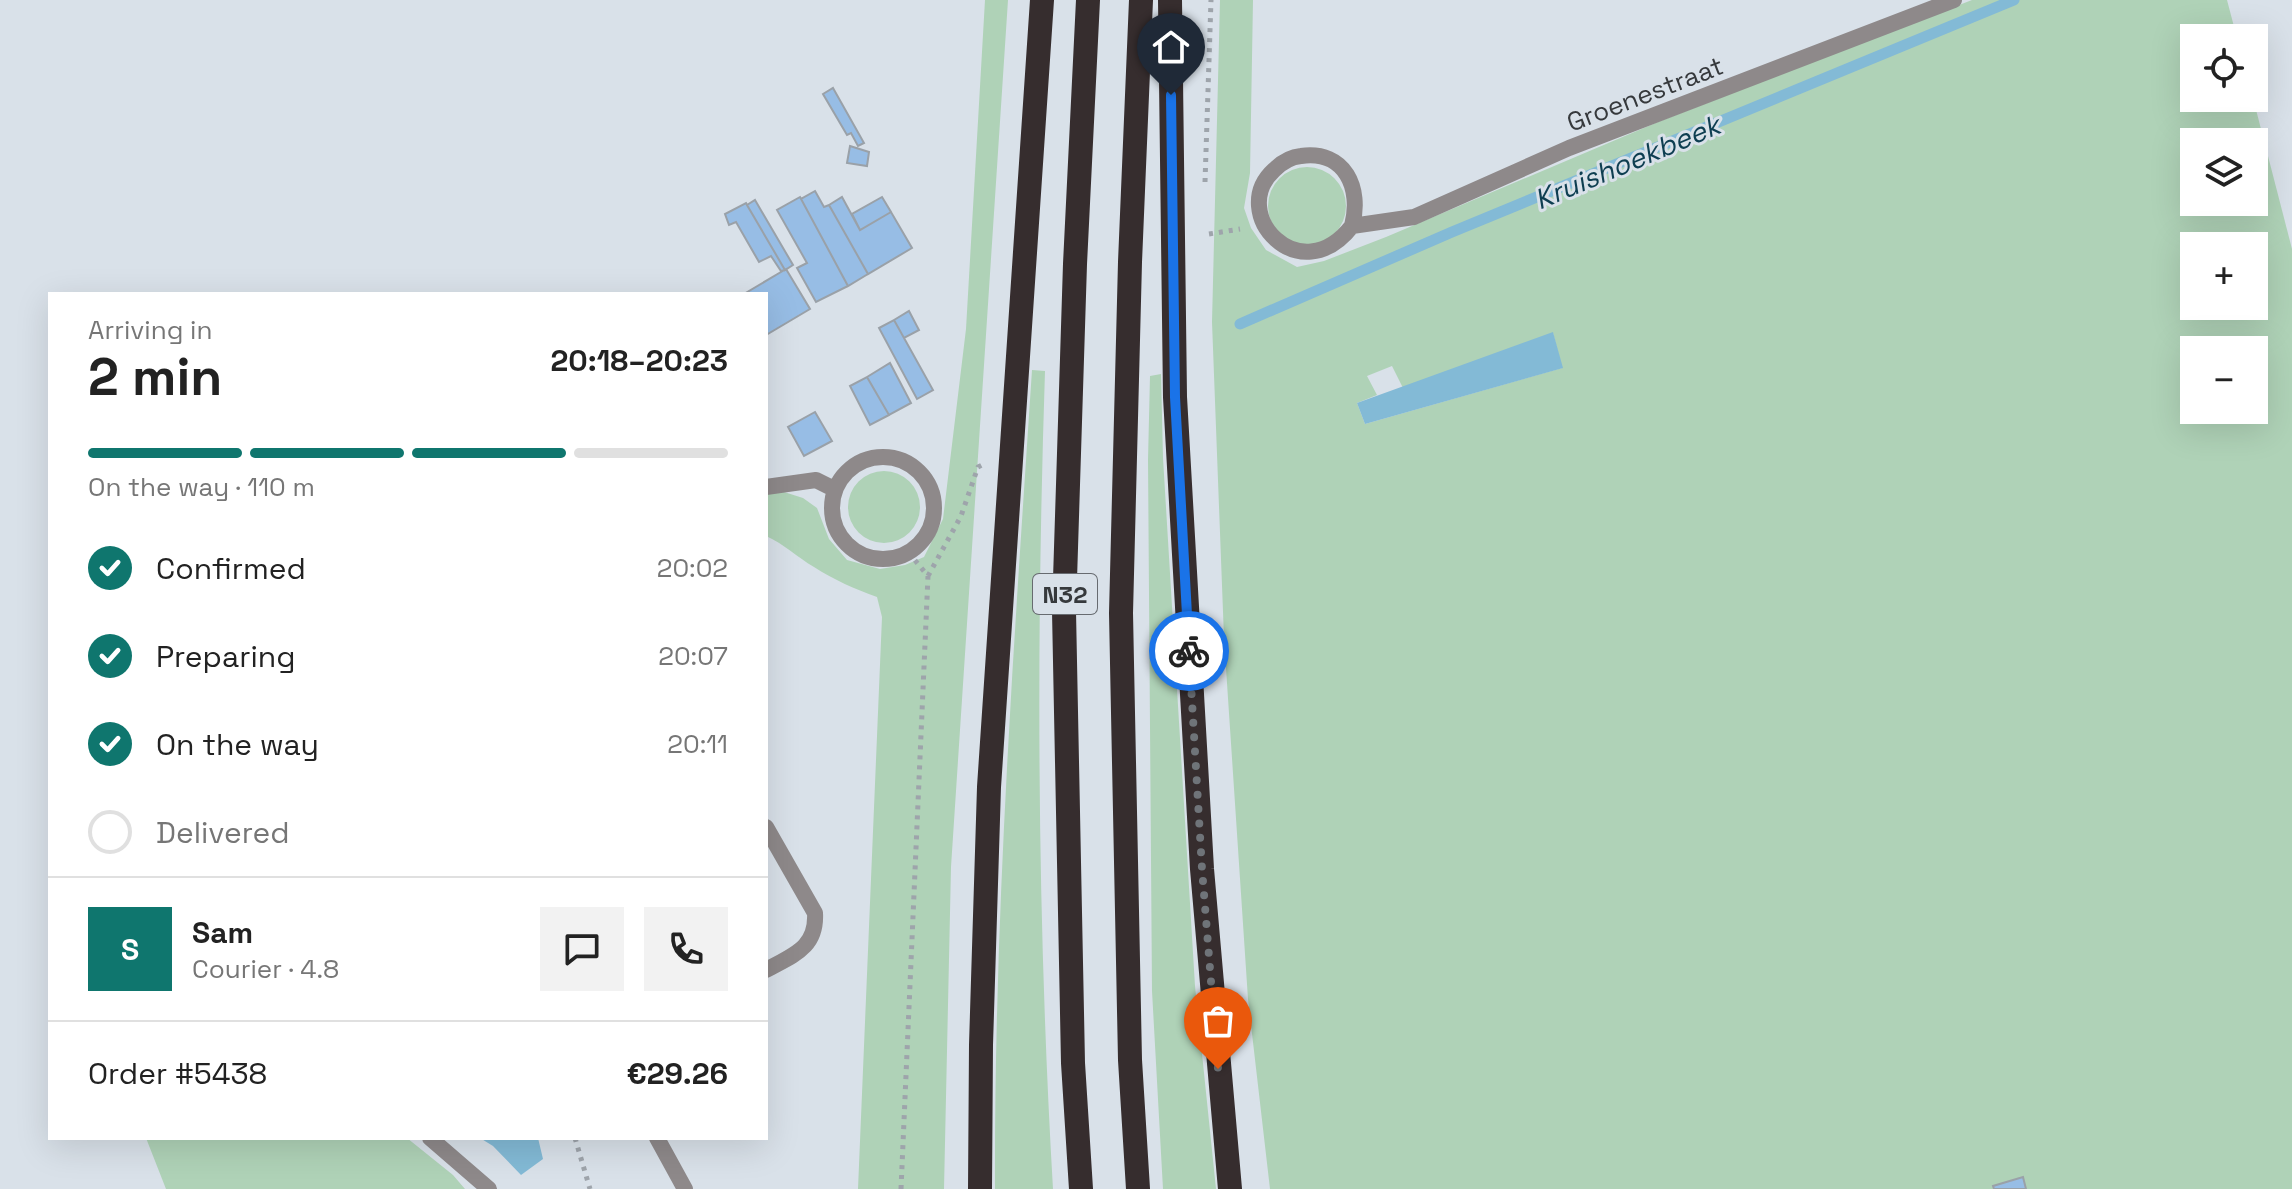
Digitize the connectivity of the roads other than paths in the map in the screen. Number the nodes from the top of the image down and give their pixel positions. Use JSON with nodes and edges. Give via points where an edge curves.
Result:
{"nodes":[{"id":1,"x":1042,"y":0,"type":"edge"},
{"id":2,"x":1088,"y":0,"type":"edge"},
{"id":3,"x":1141,"y":0,"type":"edge"},
{"id":4,"x":1170,"y":0,"type":"edge"},
{"id":5,"x":1954,"y":0,"type":"edge"},
{"id":6,"x":1352,"y":226,"type":"junction"},
{"id":7,"x":768,"y":487,"type":"edge"},
{"id":8,"x":834,"y":489,"type":"junction"},
{"id":9,"x":768,"y":831,"type":"edge"},
{"id":10,"x":768,"y":969,"type":"edge"},
{"id":11,"x":432,"y":1140,"type":"edge"},
{"id":12,"x":658,"y":1140,"type":"edge"},
{"id":13,"x":489,"y":1189,"type":"edge"},
{"id":14,"x":685,"y":1189,"type":"edge"},
{"id":15,"x":980,"y":1189,"type":"edge"},
{"id":16,"x":1081,"y":1189,"type":"edge"},
{"id":17,"x":1138,"y":1189,"type":"edge"},
{"id":18,"x":1230,"y":1189,"type":"edge"}],
"edges":[{"from":1,"to":15,"type":"highway","via":[[989,787]]},
{"from":2,"to":16,"type":"highway","number":"N32","via":[[1064,611],[1073,1063]]},
{"from":3,"to":17,"type":"highway","number":"N32","via":[[1121,613],[1130,1060]]},
{"from":4,"to":18,"type":"highway","via":[[1175,397],[1202,869]]},
{"from":5,"to":6,"type":"street","name":"Groenestraat","via":[[1569,148],[1414,217]]},
{"from":6,"to":6,"type":"street","name":"Groenestraat","via":[[1355,190],[1334,162],[1317,156],[1282,162],[1261,190],[1264,226],[1290,249],[1326,249]]},
{"from":7,"to":8,"type":"street","via":[[816,480]]},
{"from":8,"to":8,"type":"street","via":[[861,461],[900,459],[929,484],[935,503],[933,523],[909,553],[884,560],[859,554],[840,537],[831,514]]},
{"from":9,"to":10,"type":"street","via":[[815,913],[816,927],[810,943]]},
{"from":11,"to":13,"type":"street"},
{"from":12,"to":14,"type":"street"}]}
